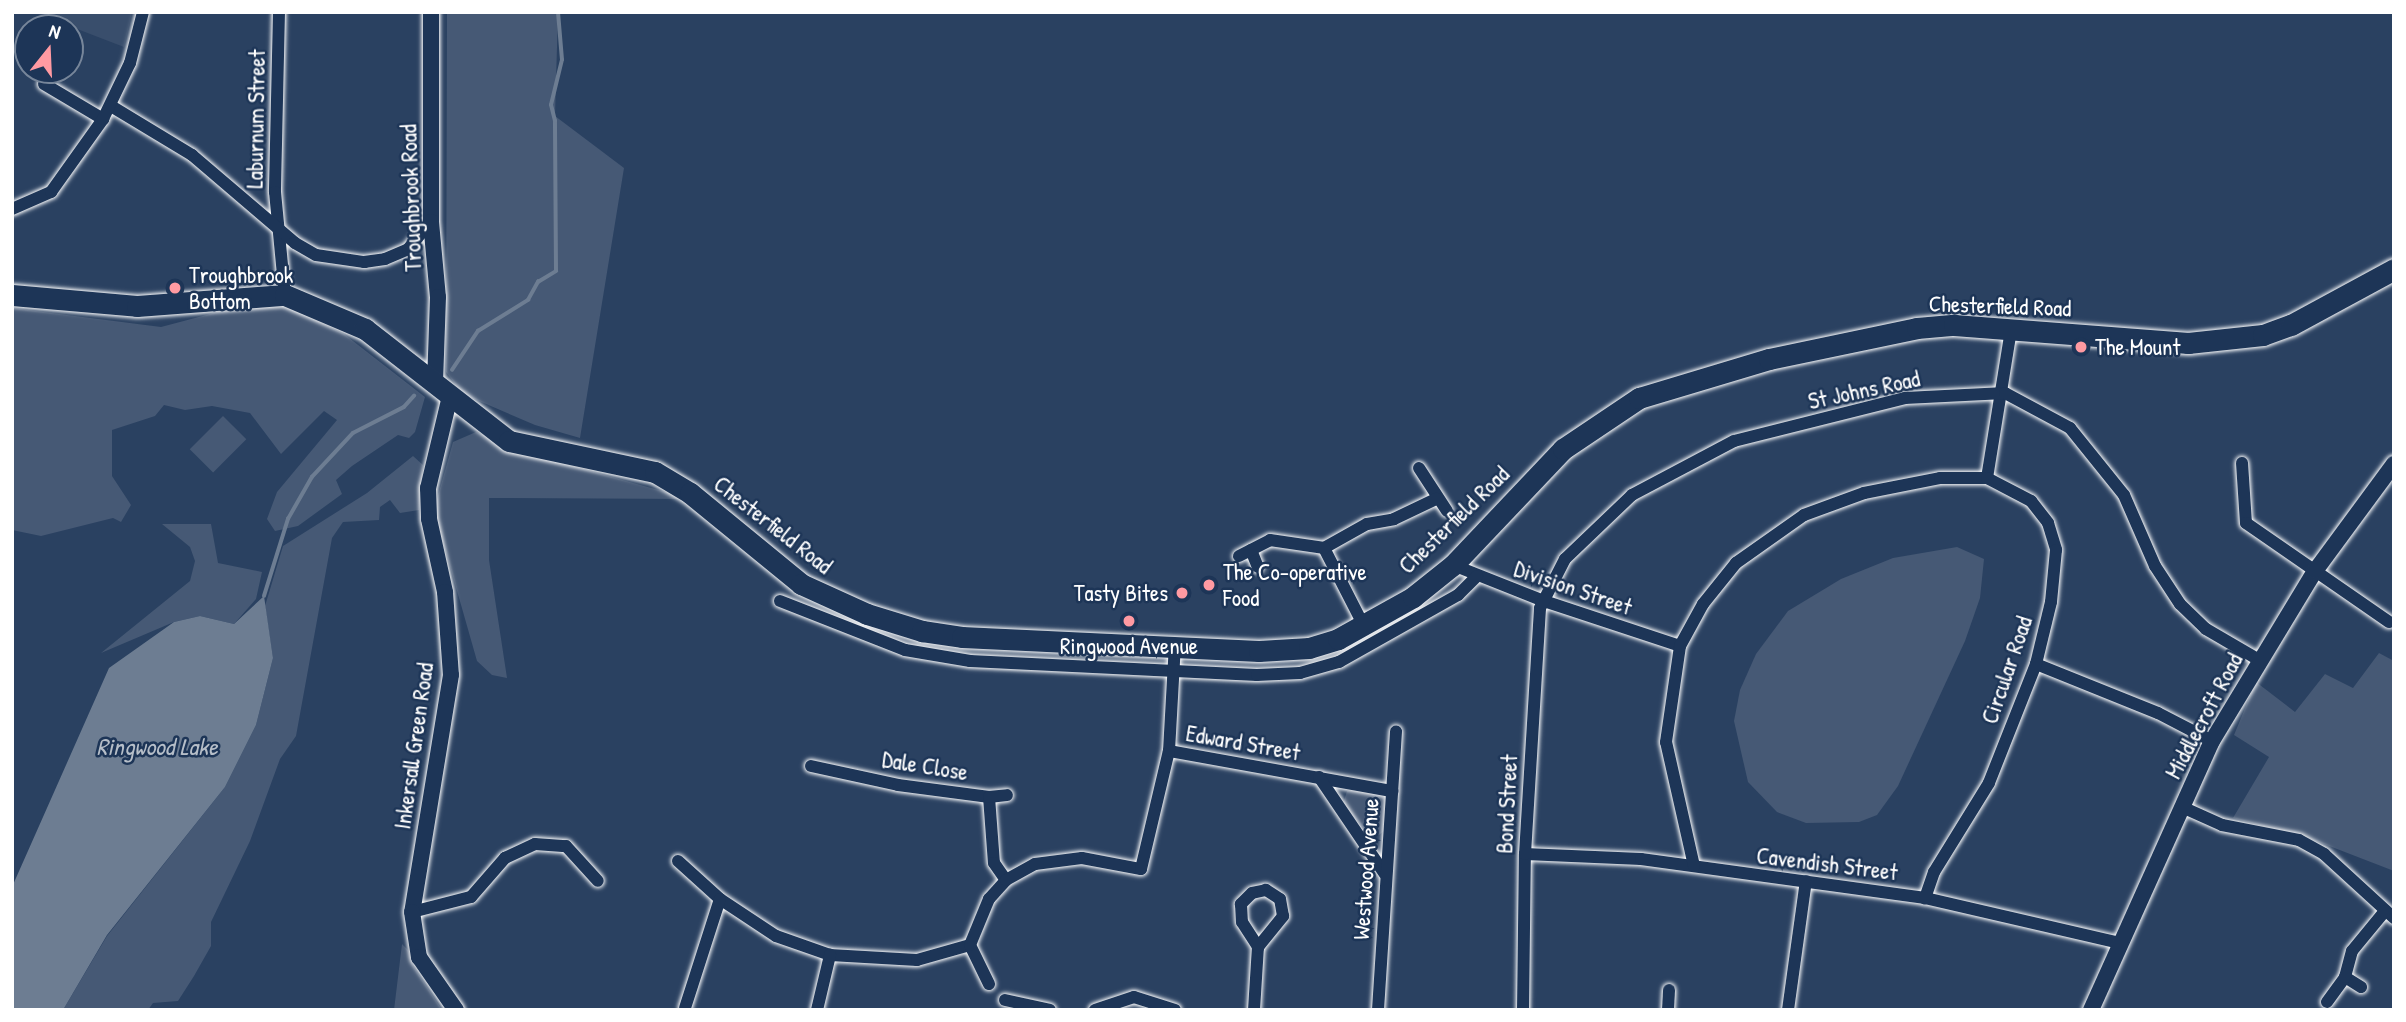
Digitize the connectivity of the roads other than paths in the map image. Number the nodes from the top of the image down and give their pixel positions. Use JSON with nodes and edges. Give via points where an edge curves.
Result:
{"nodes":[{"id":1,"x":143,"y":12,"type":"edge"},
{"id":2,"x":279,"y":12,"type":"edge"},
{"id":3,"x":431,"y":12,"type":"edge"},
{"id":4,"x":44,"y":84,"type":"dead end"},
{"id":5,"x":111,"y":106,"type":"junction"},
{"id":6,"x":103,"y":119,"type":"junction"},
{"id":7,"x":12,"y":209,"type":"edge"},
{"id":8,"x":431,"y":222,"type":"junction"},
{"id":9,"x":277,"y":227,"type":"junction"},
{"id":10,"x":2394,"y":269,"type":"edge"},
{"id":11,"x":12,"y":295,"type":"edge"},
{"id":12,"x":285,"y":295,"type":"junction"},
{"id":13,"x":2011,"y":330,"type":"junction"},
{"id":14,"x":442,"y":389,"type":"junction"},
{"id":15,"x":2005,"y":393,"type":"junction"},
{"id":16,"x":2242,"y":463,"type":"dead end"},
{"id":17,"x":2394,"y":464,"type":"edge"},
{"id":18,"x":1419,"y":468,"type":"dead end"},
{"id":19,"x":1987,"y":478,"type":"junction"},
{"id":20,"x":1436,"y":499,"type":"junction"},
{"id":21,"x":1447,"y":511,"type":"dead end"},
{"id":22,"x":1324,"y":548,"type":"junction"},
{"id":23,"x":1453,"y":565,"type":"junction"},
{"id":24,"x":1258,"y":567,"type":"dead end"},
{"id":25,"x":2315,"y":571,"type":"junction"},
{"id":26,"x":1477,"y":576,"type":"junction"},
{"id":27,"x":780,"y":601,"type":"dead end"},
{"id":28,"x":1544,"y":601,"type":"junction"},
{"id":29,"x":2389,"y":622,"type":"dead end"},
{"id":30,"x":1365,"y":628,"type":"junction"},
{"id":31,"x":1175,"y":645,"type":"junction"},
{"id":32,"x":1680,"y":646,"type":"junction"},
{"id":33,"x":2259,"y":660,"type":"junction"},
{"id":34,"x":2036,"y":664,"type":"junction"},
{"id":35,"x":1175,"y":672,"type":"junction"},
{"id":36,"x":1396,"y":732,"type":"dead end"},
{"id":37,"x":2212,"y":741,"type":"junction"},
{"id":38,"x":1169,"y":751,"type":"junction"},
{"id":39,"x":811,"y":766,"type":"dead end"},
{"id":40,"x":1319,"y":778,"type":"junction"},
{"id":41,"x":1392,"y":791,"type":"junction"},
{"id":42,"x":1007,"y":795,"type":"dead end"},
{"id":43,"x":989,"y":797,"type":"junction"},
{"id":44,"x":2182,"y":807,"type":"junction"},
{"id":45,"x":1525,"y":854,"type":"junction"},
{"id":46,"x":678,"y":861,"type":"dead end"},
{"id":47,"x":1694,"y":866,"type":"junction"},
{"id":48,"x":1385,"y":874,"type":"junction"},
{"id":49,"x":1006,"y":880,"type":"junction"},
{"id":50,"x":598,"y":881,"type":"dead end"},
{"id":51,"x":1806,"y":881,"type":"junction"},
{"id":52,"x":1925,"y":898,"type":"junction"},
{"id":53,"x":720,"y":899,"type":"junction"},
{"id":54,"x":412,"y":912,"type":"junction"},
{"id":55,"x":2389,"y":915,"type":"edge"},
{"id":56,"x":2120,"y":943,"type":"junction"},
{"id":57,"x":970,"y":945,"type":"junction"},
{"id":58,"x":1258,"y":947,"type":"dead end"},
{"id":59,"x":830,"y":955,"type":"junction"},
{"id":60,"x":2345,"y":977,"type":"junction"},
{"id":61,"x":989,"y":984,"type":"dead end"},
{"id":62,"x":2361,"y":987,"type":"dead end"},
{"id":63,"x":1669,"y":990,"type":"dead end"},
{"id":64,"x":1005,"y":1000,"type":"dead end"},
{"id":65,"x":2326,"y":1002,"type":"dead end"},
{"id":66,"x":1120,"y":1004,"type":"edge"},
{"id":67,"x":685,"y":1008,"type":"dead end"},
{"id":68,"x":456,"y":1010,"type":"edge"},
{"id":69,"x":817,"y":1010,"type":"edge"},
{"id":70,"x":1050,"y":1010,"type":"edge"},
{"id":71,"x":1095,"y":1010,"type":"edge"},
{"id":72,"x":1175,"y":1010,"type":"edge"},
{"id":73,"x":1254,"y":1010,"type":"edge"},
{"id":74,"x":1378,"y":1010,"type":"edge"},
{"id":75,"x":1522,"y":1010,"type":"edge"},
{"id":76,"x":1668,"y":1010,"type":"edge"},
{"id":77,"x":1788,"y":1010,"type":"edge"},
{"id":78,"x":2091,"y":1010,"type":"edge"}],
"edges":[{"from":1,"to":5,"type":"street","via":[[131,63]]},
{"from":2,"to":9,"type":"street","name":"Laburnum Street"},
{"from":3,"to":8,"type":"street","name":"Troughbrook Road"},
{"from":4,"to":6,"type":"street"},
{"from":5,"to":6,"type":"street"},
{"from":5,"to":9,"type":"street","via":[[192,155]]},
{"from":6,"to":7,"type":"street","via":[[51,192]]},
{"from":8,"to":9,"type":"street","via":[[408,249],[364,262],[316,255]]},
{"from":8,"to":14,"type":"street","name":"Troughbrook Road"},
{"from":9,"to":12,"type":"street","name":"Laburnum Street"},
{"from":10,"to":13,"type":"highway","name":"Chesterfield Road","via":[[2291,325],[2242,339],[2188,343]]},
{"from":11,"to":12,"type":"highway","via":[[137,306]]},
{"from":12,"to":14,"type":"highway","name":"Chesterfield Road","via":[[365,329]]},
{"from":13,"to":15,"type":"street"},
{"from":13,"to":23,"type":"highway","name":"Chesterfield Road","via":[[1917,328],[1769,359],[1639,398],[1563,449]]},
{"from":14,"to":31,"type":"highway","name":"Chesterfield Road","via":[[509,441],[655,472],[690,493],[801,584],[867,614],[922,631],[962,637]]},
{"from":14,"to":54,"type":"street","name":"Inkersall Green Road","via":[[428,488],[429,519],[445,592],[451,675]]},
{"from":15,"to":19,"type":"street"},
{"from":15,"to":28,"type":"street","name":"St Johns Road","via":[[1905,398],[1734,441],[1632,495],[1565,559]]},
{"from":15,"to":33,"type":"street","via":[[2070,428],[2085,443],[2124,495],[2155,566],[2180,604],[2206,629]]},
{"from":16,"to":25,"type":"street","via":[[2246,523]]},
{"from":17,"to":25,"type":"street","name":"Middlecroft Road"},
{"from":18,"to":20,"type":"street"},
{"from":19,"to":32,"type":"street","name":"Circular Road","via":[[1940,478],[1864,493],[1804,515],[1736,562],[1703,604]]},
{"from":19,"to":34,"type":"street","name":"Circular Road","via":[[2031,501],[2049,523],[2056,550],[2051,602]]},
{"from":20,"to":21,"type":"street"},
{"from":20,"to":22,"type":"street","via":[[1394,519],[1367,524]]},
{"from":22,"to":24,"type":"street","via":[[1270,540],[1245,553]]},
{"from":22,"to":30,"type":"street"},
{"from":23,"to":26,"type":"street","name":"Division Street"},
{"from":23,"to":30,"type":"highway","name":"Chesterfield Road"},
{"from":25,"to":29,"type":"street"},
{"from":25,"to":33,"type":"street","name":"Middlecroft Road"},
{"from":26,"to":28,"type":"street","name":"Division Street"},
{"from":26,"to":35,"type":"street","via":[[1458,595],[1339,662],[1300,673]]},
{"from":27,"to":35,"type":"street","via":[[905,650],[970,661]]},
{"from":28,"to":32,"type":"street","name":"Division Street"},
{"from":28,"to":45,"type":"street","name":"Bond Street"},
{"from":30,"to":31,"type":"highway","name":"Chesterfield Road","via":[[1309,648],[1259,651]]},
{"from":31,"to":35,"type":"street"},
{"from":32,"to":47,"type":"street","name":"Circular Road","via":[[1665,742]]},
{"from":33,"to":37,"type":"street","name":"Middlecroft Road"},
{"from":34,"to":37,"type":"street","via":[[2158,713]]},
{"from":34,"to":52,"type":"street","name":"Circular Road","via":[[1989,783],[1934,872]]},
{"from":35,"to":38,"type":"street"},
{"from":36,"to":41,"type":"street","name":"Westwood Avenue"},
{"from":37,"to":44,"type":"street","name":"Middlecroft Road"},
{"from":38,"to":40,"type":"street","name":"Edward Street"},
{"from":38,"to":49,"type":"street","via":[[1141,869],[1082,858],[1035,864]]},
{"from":39,"to":43,"type":"street","name":"Dale Close","via":[[898,786]]},
{"from":40,"to":41,"type":"street"},
{"from":40,"to":48,"type":"street","name":"Edward Street"},
{"from":41,"to":48,"type":"street","name":"Westwood Avenue"},
{"from":42,"to":43,"type":"street"},
{"from":43,"to":49,"type":"street","name":"Dale Close","via":[[994,863]]},
{"from":44,"to":55,"type":"street","via":[[2222,825],[2300,840],[2324,854]]},
{"from":44,"to":56,"type":"street","name":"Middlecroft Road"},
{"from":45,"to":47,"type":"street","name":"Cavendish Street"},
{"from":45,"to":75,"type":"street","name":"Bond Street"},
{"from":46,"to":53,"type":"street"},
{"from":47,"to":51,"type":"street","name":"Cavendish Street"},
{"from":48,"to":74,"type":"street","name":"Westwood Avenue"},
{"from":49,"to":57,"type":"street","via":[[989,899]]},
{"from":50,"to":54,"type":"street","via":[[566,846],[535,844],[505,858],[471,897]]},
{"from":51,"to":52,"type":"street","name":"Cavendish Street"},
{"from":51,"to":77,"type":"street"},
{"from":52,"to":56,"type":"street","name":"Cavendish Street"},
{"from":53,"to":59,"type":"street","via":[[776,936]]},
{"from":53,"to":67,"type":"street"},
{"from":54,"to":68,"type":"street","name":"Inkersall Green Road","via":[[419,957]]},
{"from":55,"to":60,"type":"street","via":[[2352,951]]},
{"from":56,"to":78,"type":"street","name":"Middlecroft Road"},
{"from":57,"to":59,"type":"street","via":[[917,960]]},
{"from":57,"to":61,"type":"street"},
{"from":58,"to":73,"type":"street"},
{"from":59,"to":69,"type":"street"},
{"from":60,"to":62,"type":"street"},
{"from":60,"to":65,"type":"street"},
{"from":63,"to":76,"type":"street"},
{"from":64,"to":70,"type":"street"},
{"from":66,"to":71,"type":"street"},
{"from":66,"to":72,"type":"street","via":[[1134,997]]}]}
